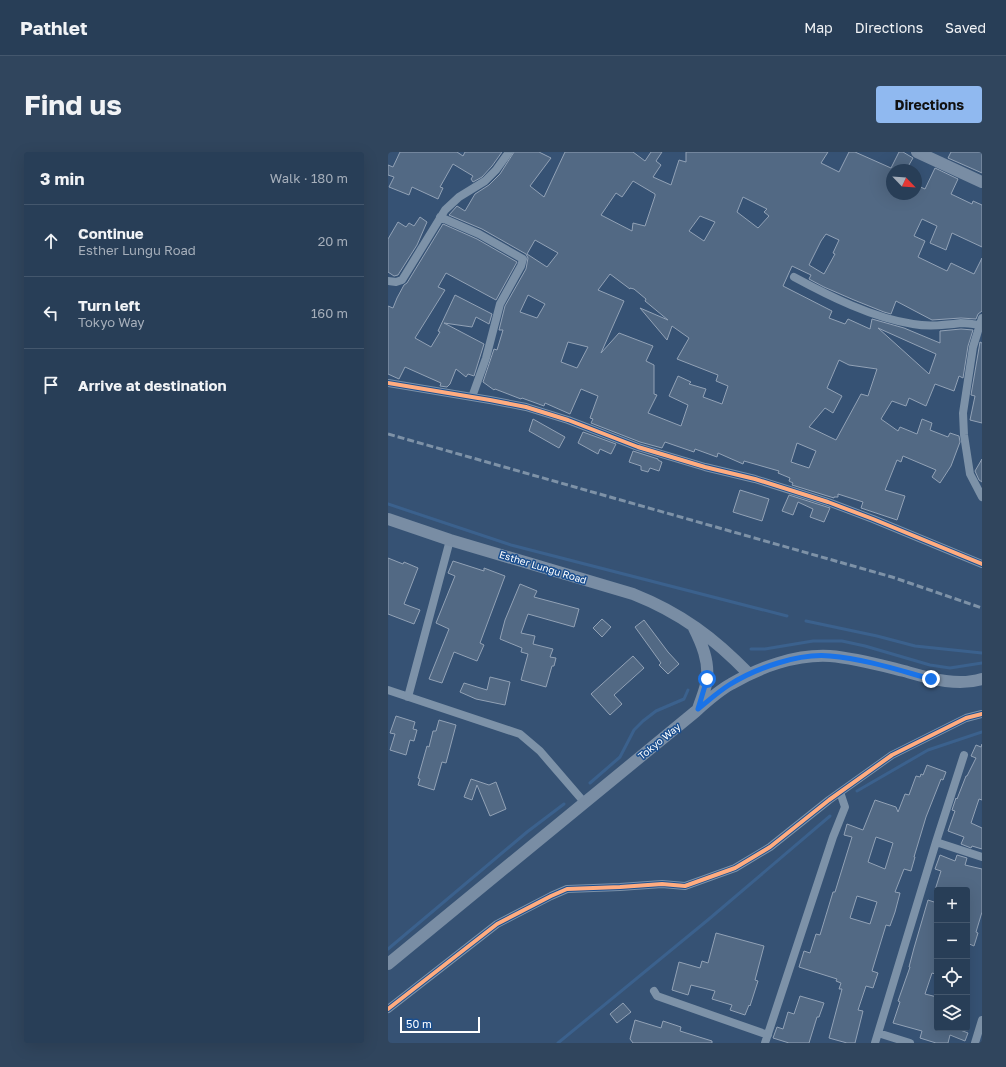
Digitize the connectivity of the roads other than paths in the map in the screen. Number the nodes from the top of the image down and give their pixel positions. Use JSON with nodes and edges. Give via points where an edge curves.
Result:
{"nodes":[{"id":1,"x":509,"y":152,"type":"edge"},
{"id":2,"x":917,"y":152,"type":"edge"},
{"id":3,"x":982,"y":182,"type":"edge"},
{"id":4,"x":440,"y":217,"type":"junction"},
{"id":5,"x":794,"y":277,"type":"dead end"},
{"id":6,"x":388,"y":281,"type":"edge"},
{"id":7,"x":981,"y":322,"type":"edge"},
{"id":8,"x":388,"y":383,"type":"edge"},
{"id":9,"x":472,"y":397,"type":"junction"},
{"id":10,"x":982,"y":497,"type":"edge"},
{"id":11,"x":388,"y":519,"type":"edge"},
{"id":12,"x":450,"y":540,"type":"junction"},
{"id":13,"x":982,"y":564,"type":"edge"},
{"id":14,"x":693,"y":626,"type":"junction"},
{"id":15,"x":750,"y":674,"type":"junction"},
{"id":16,"x":982,"y":679,"type":"edge"},
{"id":17,"x":388,"y":690,"type":"edge"},
{"id":18,"x":408,"y":697,"type":"junction"},
{"id":19,"x":698,"y":709,"type":"junction"},
{"id":20,"x":982,"y":714,"type":"edge"},
{"id":21,"x":964,"y":755,"type":"dead end"},
{"id":22,"x":840,"y":792,"type":"junction"},
{"id":23,"x":584,"y":802,"type":"junction"},
{"id":24,"x":936,"y":842,"type":"junction"},
{"id":25,"x":982,"y":857,"type":"edge"},
{"id":26,"x":388,"y":964,"type":"edge"},
{"id":27,"x":654,"y":991,"type":"dead end"},
{"id":28,"x":388,"y":1009,"type":"edge"},
{"id":29,"x":982,"y":1020,"type":"edge"},
{"id":30,"x":878,"y":1033,"type":"junction"},
{"id":31,"x":766,"y":1039,"type":"edge"},
{"id":32,"x":875,"y":1043,"type":"edge"},
{"id":33,"x":910,"y":1043,"type":"edge"},
{"id":34,"x":975,"y":1043,"type":"edge"}],
"edges":[{"from":1,"to":4,"type":"street","via":[[496,170],[459,197]]},
{"from":2,"to":3,"type":"main road"},
{"from":4,"to":6,"type":"street","via":[[402,280]]},
{"from":4,"to":9,"type":"street","via":[[479,234],[523,259],[500,304],[486,358]]},
{"from":5,"to":7,"type":"street","via":[[840,300],[894,320],[932,326]]},
{"from":7,"to":10,"type":"street","via":[[973,348],[963,413],[970,474]]},
{"from":8,"to":9,"type":"street"},
{"from":9,"to":13,"type":"street","via":[[526,407],[638,447],[828,502]]},
{"from":11,"to":12,"type":"main road","name":"Esther Lungu Road"},
{"from":12,"to":14,"type":"main road","name":"Esther Lungu Road","via":[[633,594],[665,608]]},
{"from":12,"to":18,"type":"street"},
{"from":14,"to":15,"type":"main road","name":"Esther Lungu Road","via":[[718,644]]},
{"from":14,"to":19,"type":"main road","via":[[701,640],[706,658],[707,679]]},
{"from":15,"to":16,"type":"main road","name":"Tokyo Way","via":[[794,658],[829,656],[875,664],[931,679],[956,682]]},
{"from":15,"to":19,"type":"main road","name":"Tokyo Way","via":[[730,684]]},
{"from":17,"to":18,"type":"street"},
{"from":18,"to":23,"type":"street","via":[[520,734],[540,751]]},
{"from":19,"to":23,"type":"main road","name":"Tokyo Way"},
{"from":20,"to":22,"type":"street","via":[[966,718],[892,755]]},
{"from":21,"to":24,"type":"street"},
{"from":22,"to":28,"type":"street","via":[[770,847],[735,868],[685,886],[662,884],[567,889],[551,896],[497,924]]},
{"from":22,"to":31,"type":"street","via":[[845,807]]},
{"from":23,"to":26,"type":"main road","name":"Tokyo Way"},
{"from":24,"to":25,"type":"street"},
{"from":24,"to":30,"type":"street"},
{"from":27,"to":31,"type":"street","via":[[656,996]]},
{"from":29,"to":34,"type":"street"},
{"from":30,"to":32,"type":"street"},
{"from":30,"to":33,"type":"street"}]}
